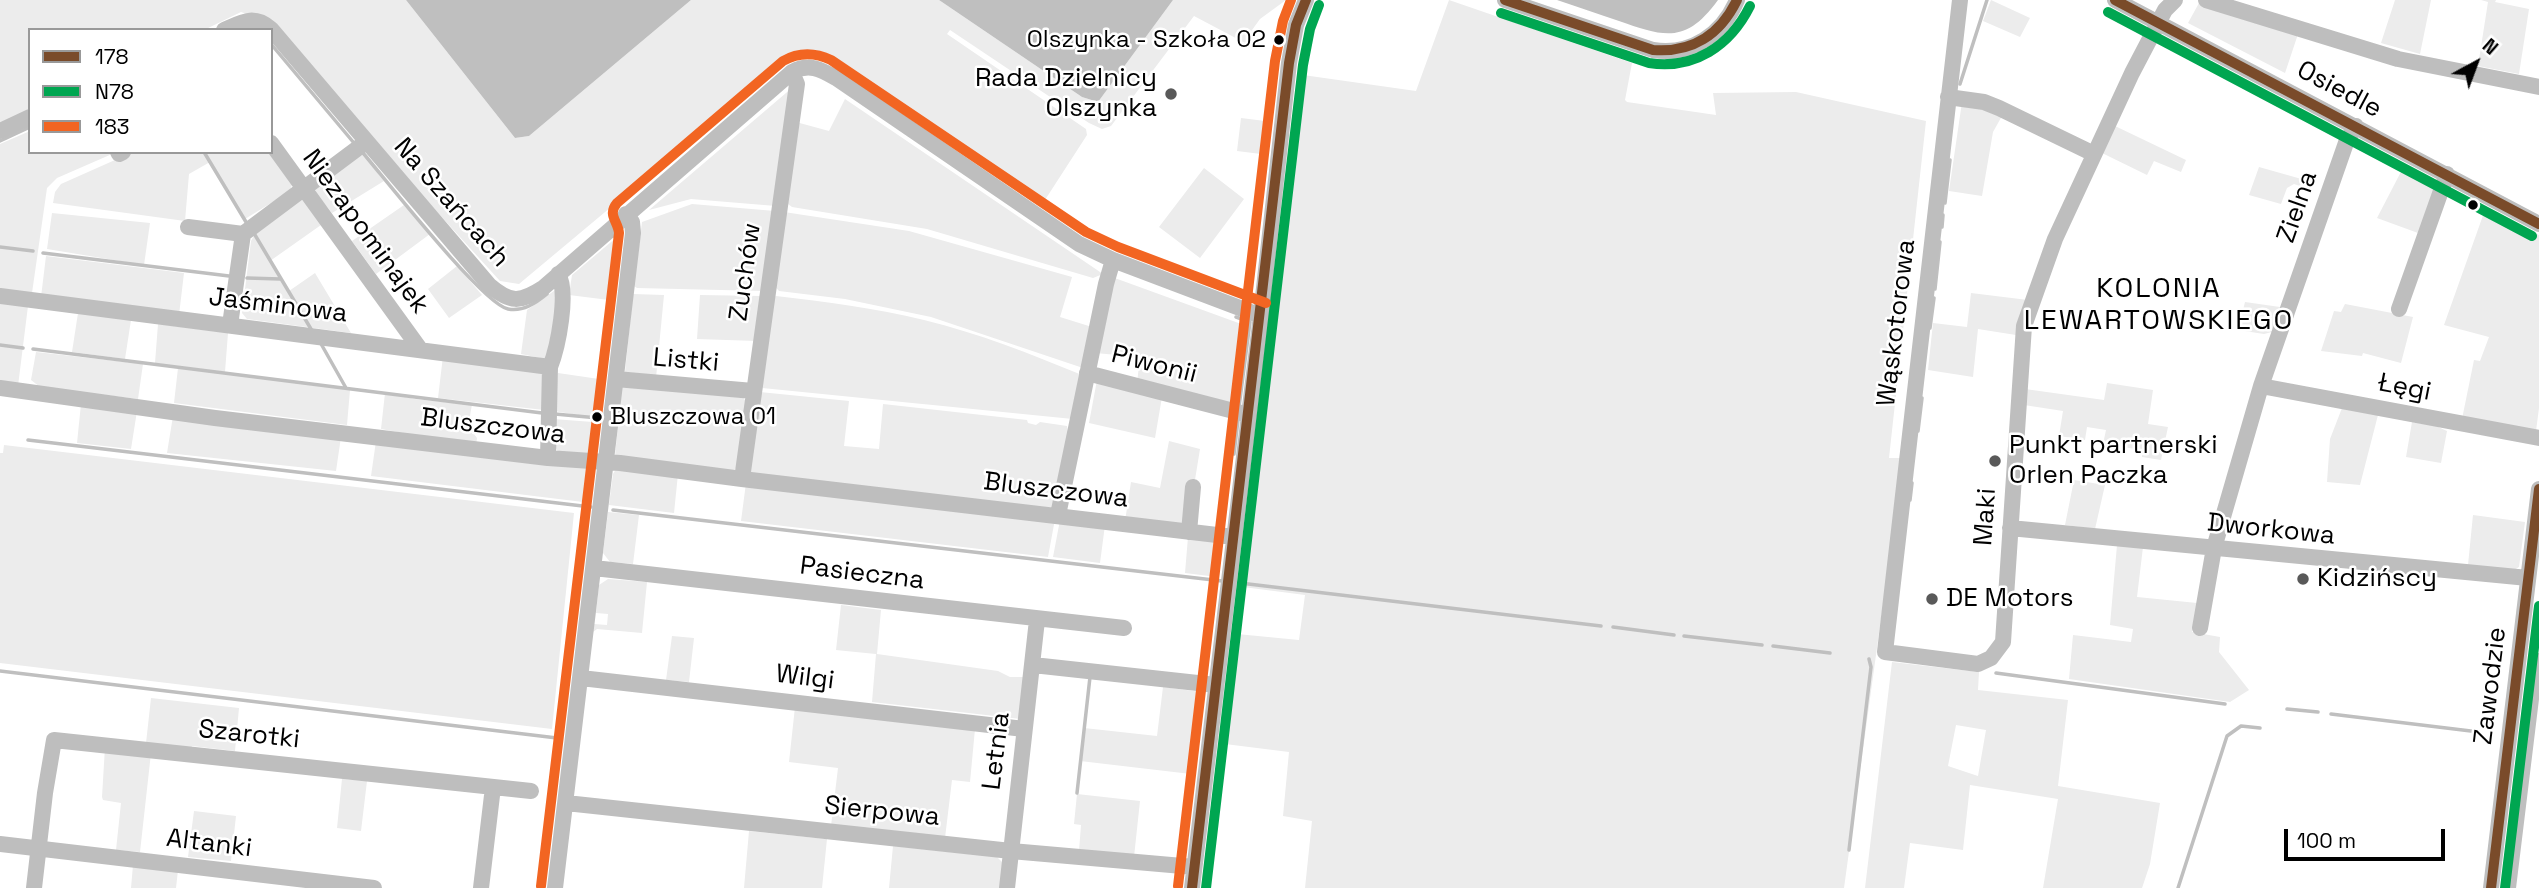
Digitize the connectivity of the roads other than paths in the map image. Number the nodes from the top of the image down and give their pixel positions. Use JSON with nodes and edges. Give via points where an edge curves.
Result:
{"nodes":[{"id":1,"x":1306,"y":0,"type":"edge"},
{"id":2,"x":1505,"y":0,"type":"edge"},
{"id":3,"x":1737,"y":0,"type":"edge"},
{"id":4,"x":1960,"y":0,"type":"edge"},
{"id":5,"x":2115,"y":0,"type":"edge"},
{"id":6,"x":2175,"y":0,"type":"edge"},
{"id":7,"x":2206,"y":0,"type":"edge"},
{"id":8,"x":2159,"y":23,"type":"junction"},
{"id":9,"x":228,"y":28,"type":"edge"},
{"id":10,"x":270,"y":28,"type":"edge"},
{"id":11,"x":273,"y":32,"type":"edge"},
{"id":12,"x":792,"y":72,"type":"junction"},
{"id":13,"x":2539,"y":87,"type":"edge"},
{"id":14,"x":1948,"y":97,"type":"junction"},
{"id":15,"x":28,"y":118,"type":"edge"},
{"id":16,"x":2356,"y":126,"type":"junction"},
{"id":17,"x":0,"y":131,"type":"edge"},
{"id":18,"x":366,"y":142,"type":"junction"},
{"id":19,"x":273,"y":146,"type":"edge"},
{"id":20,"x":2094,"y":154,"type":"junction"},
{"id":21,"x":2447,"y":174,"type":"junction"},
{"id":22,"x":304,"y":188,"type":"junction"},
{"id":23,"x":626,"y":214,"type":"junction"},
{"id":24,"x":2539,"y":224,"type":"edge"},
{"id":25,"x":188,"y":227,"type":"dead end"},
{"id":26,"x":243,"y":234,"type":"junction"},
{"id":27,"x":1113,"y":260,"type":"junction"},
{"id":28,"x":558,"y":274,"type":"junction"},
{"id":29,"x":0,"y":296,"type":"edge"},
{"id":30,"x":2399,"y":309,"type":"dead end"},
{"id":31,"x":1261,"y":316,"type":"junction"},
{"id":32,"x":230,"y":325,"type":"junction"},
{"id":33,"x":420,"y":349,"type":"junction"},
{"id":34,"x":550,"y":367,"type":"junction"},
{"id":35,"x":1087,"y":373,"type":"junction"},
{"id":36,"x":616,"y":379,"type":"junction"},
{"id":37,"x":2261,"y":386,"type":"junction"},
{"id":38,"x":0,"y":388,"type":"edge"},
{"id":39,"x":753,"y":391,"type":"junction"},
{"id":40,"x":1249,"y":415,"type":"junction"},
{"id":41,"x":2539,"y":438,"type":"edge"},
{"id":42,"x":548,"y":458,"type":"junction"},
{"id":43,"x":606,"y":463,"type":"junction"},
{"id":44,"x":743,"y":479,"type":"junction"},
{"id":45,"x":1193,"y":487,"type":"dead end"},
{"id":46,"x":2539,"y":489,"type":"edge"},
{"id":47,"x":1058,"y":515,"type":"junction"},
{"id":48,"x":2010,"y":528,"type":"junction"},
{"id":49,"x":1189,"y":532,"type":"junction"},
{"id":50,"x":1234,"y":537,"type":"junction"},
{"id":51,"x":2214,"y":548,"type":"junction"},
{"id":52,"x":594,"y":568,"type":"junction"},
{"id":53,"x":2528,"y":578,"type":"junction"},
{"id":54,"x":1037,"y":620,"type":"junction"},
{"id":55,"x":1124,"y":628,"type":"dead end"},
{"id":56,"x":2200,"y":628,"type":"dead end"},
{"id":57,"x":1885,"y":652,"type":"joint"},
{"id":58,"x":1033,"y":665,"type":"junction"},
{"id":59,"x":581,"y":678,"type":"junction"},
{"id":60,"x":1216,"y":685,"type":"junction"},
{"id":61,"x":1024,"y":729,"type":"junction"},
{"id":62,"x":493,"y":787,"type":"junction"},
{"id":63,"x":531,"y":791,"type":"dead end"},
{"id":64,"x":566,"y":803,"type":"junction"},
{"id":65,"x":0,"y":844,"type":"edge"},
{"id":66,"x":38,"y":849,"type":"junction"},
{"id":67,"x":1011,"y":851,"type":"junction"},
{"id":68,"x":1194,"y":867,"type":"junction"},
{"id":69,"x":34,"y":888,"type":"edge"},
{"id":70,"x":374,"y":888,"type":"edge"},
{"id":71,"x":481,"y":888,"type":"edge"},
{"id":72,"x":555,"y":888,"type":"edge"},
{"id":73,"x":1007,"y":888,"type":"edge"},
{"id":74,"x":1192,"y":888,"type":"edge"},
{"id":75,"x":2491,"y":888,"type":"edge"}],
"edges":[{"from":1,"to":31,"type":"street","via":[[1289,62]]},
{"from":2,"to":3,"type":"street","via":[[1665,52],[1691,47],[1712,36]]},
{"from":4,"to":14,"type":"street","name":"Wąskotorowa"},
{"from":5,"to":8,"type":"street","name":"Osiedle"},
{"from":6,"to":8,"type":"street","name":"Maki"},
{"from":7,"to":13,"type":"street","via":[[2398,59]]},
{"from":8,"to":16,"type":"street","name":"Osiedle"},
{"from":8,"to":20,"type":"street","name":"Maki"},
{"from":9,"to":10,"type":"street","name":"Na Szańcach","via":[[247,19]]},
{"from":11,"to":18,"type":"street","name":"Na Szańcach"},
{"from":12,"to":23,"type":"street","name":"Na Szańcach"},
{"from":12,"to":27,"type":"street","via":[[808,66],[819,68],[1079,244]]},
{"from":12,"to":39,"type":"street","name":"Zuchów","via":[[797,83]]},
{"from":14,"to":20,"type":"street","via":[[1984,102]]},
{"from":14,"to":57,"type":"street","name":"Wąskotorowa"},
{"from":15,"to":17,"type":"street"},
{"from":16,"to":21,"type":"street","name":"Osiedle"},
{"from":16,"to":37,"type":"street","name":"Zielna","via":[[2347,140]]},
{"from":18,"to":22,"type":"street"},
{"from":18,"to":28,"type":"street","name":"Na Szańcach","via":[[501,295],[531,296]]},
{"from":19,"to":22,"type":"street","name":"Niezapominajek"},
{"from":20,"to":48,"type":"street","name":"Maki","via":[[2055,239],[2024,326]]},
{"from":21,"to":24,"type":"street","name":"Osiedle"},
{"from":21,"to":30,"type":"street"},
{"from":22,"to":26,"type":"street"},
{"from":22,"to":33,"type":"street","name":"Niezapominajek"},
{"from":23,"to":28,"type":"street","name":"Na Szańcach"},
{"from":23,"to":36,"type":"street","via":[[633,233]]},
{"from":25,"to":26,"type":"street"},
{"from":26,"to":32,"type":"street"},
{"from":27,"to":31,"type":"street"},
{"from":27,"to":35,"type":"street"},
{"from":28,"to":34,"type":"street","via":[[564,288]]},
{"from":29,"to":32,"type":"street","name":"Jaśminowa"},
{"from":31,"to":40,"type":"street"},
{"from":32,"to":33,"type":"street","name":"Jaśminowa"},
{"from":33,"to":34,"type":"street","name":"Jaśminowa"},
{"from":34,"to":42,"type":"street"},
{"from":35,"to":40,"type":"street","name":"Piwonii"},
{"from":35,"to":47,"type":"street"},
{"from":36,"to":39,"type":"street","name":"Listki"},
{"from":36,"to":43,"type":"street"},
{"from":37,"to":41,"type":"street","name":"Łęgi"},
{"from":37,"to":51,"type":"street","name":"Zielna"},
{"from":38,"to":42,"type":"street","name":"Bluszczowa"},
{"from":39,"to":44,"type":"street","name":"Zuchów"},
{"from":40,"to":50,"type":"street"},
{"from":42,"to":43,"type":"street","name":"Bluszczowa"},
{"from":43,"to":44,"type":"street","name":"Bluszczowa"},
{"from":43,"to":52,"type":"street"},
{"from":44,"to":47,"type":"street","name":"Bluszczowa"},
{"from":45,"to":49,"type":"street"},
{"from":46,"to":53,"type":"street","name":"Zawodzie"},
{"from":47,"to":49,"type":"street","name":"Bluszczowa"},
{"from":48,"to":51,"type":"street","name":"Dworkowa"},
{"from":48,"to":57,"type":"street","name":"Maki","via":[[2003,642],[1991,658],[1978,664]]},
{"from":49,"to":50,"type":"street","name":"Bluszczowa"},
{"from":50,"to":60,"type":"street"},
{"from":51,"to":53,"type":"street","name":"Dworkowa"},
{"from":51,"to":56,"type":"street","name":"Zielna"},
{"from":52,"to":54,"type":"street","name":"Pasieczna"},
{"from":52,"to":59,"type":"street"},
{"from":53,"to":75,"type":"street","name":"Zawodzie"},
{"from":54,"to":55,"type":"street","name":"Pasieczna"},
{"from":54,"to":58,"type":"street","name":"Letnia"},
{"from":58,"to":60,"type":"street"},
{"from":58,"to":61,"type":"street","name":"Letnia"},
{"from":59,"to":61,"type":"street","name":"Wilgi"},
{"from":59,"to":64,"type":"street"},
{"from":60,"to":68,"type":"street"},
{"from":61,"to":67,"type":"street","name":"Letnia"},
{"from":62,"to":63,"type":"street","name":"Szarotki"},
{"from":62,"to":66,"type":"street","name":"Szarotki","via":[[61,739],[52,744]]},
{"from":62,"to":71,"type":"street"},
{"from":64,"to":67,"type":"street","name":"Sierpowa"},
{"from":64,"to":72,"type":"street"},
{"from":65,"to":66,"type":"street","name":"Altanki"},
{"from":66,"to":69,"type":"street"},
{"from":66,"to":70,"type":"street","name":"Altanki"},
{"from":67,"to":68,"type":"street","name":"Sierpowa"},
{"from":67,"to":73,"type":"street","name":"Letnia"},
{"from":68,"to":74,"type":"street"}]}
